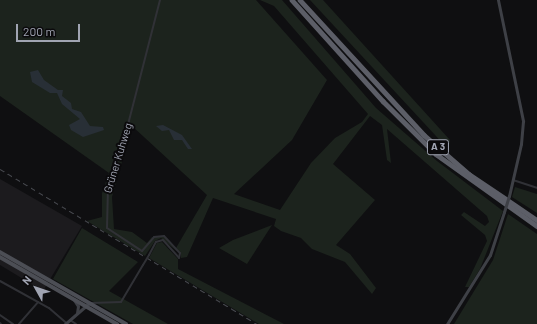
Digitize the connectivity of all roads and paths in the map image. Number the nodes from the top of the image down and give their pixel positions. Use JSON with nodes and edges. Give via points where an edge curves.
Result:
{"nodes":[{"id":1,"x":160,"y":0,"type":"edge"},
{"id":2,"x":292,"y":0,"type":"edge"},
{"id":3,"x":300,"y":0,"type":"edge"},
{"id":4,"x":498,"y":0,"type":"edge"},
{"id":5,"x":513,"y":180,"type":"junction"},
{"id":6,"x":537,"y":188,"type":"edge"},
{"id":7,"x":537,"y":220,"type":"edge"},
{"id":8,"x":537,"y":226,"type":"edge"},
{"id":9,"x":0,"y":252,"type":"edge"},
{"id":10,"x":0,"y":257,"type":"edge"},
{"id":11,"x":0,"y":281,"type":"edge"},
{"id":12,"x":73,"y":299,"type":"junction"},
{"id":13,"x":38,"y":302,"type":"junction"},
{"id":14,"x":87,"y":305,"type":"junction"},
{"id":15,"x":76,"y":314,"type":"junction"},
{"id":16,"x":0,"y":315,"type":"edge"},
{"id":17,"x":70,"y":320,"type":"junction"},
{"id":18,"x":65,"y":323,"type":"edge"},
{"id":19,"x":13,"y":324,"type":"edge"},
{"id":20,"x":19,"y":324,"type":"edge"},
{"id":21,"x":76,"y":324,"type":"edge"},
{"id":22,"x":117,"y":324,"type":"edge"},
{"id":23,"x":126,"y":324,"type":"edge"},
{"id":24,"x":447,"y":324,"type":"edge"}],
"edges":[{"from":1,"to":14,"type":"street","name":"Grüner Kuhweg","bridge":true,"via":[[106,198],[109,232],[142,251],[154,237],[164,236],[180,254],[179,258],[160,240],[121,302],[99,300]]},
{"from":2,"to":8,"type":"highway","number":"A 3","via":[[383,101],[442,158]]},
{"from":3,"to":7,"type":"highway","number":"A 3","via":[[424,135],[469,174]]},
{"from":4,"to":5,"type":"main road","via":[[523,121]]},
{"from":5,"to":6,"type":"street"},
{"from":5,"to":24,"type":"main road","bridge":true,"via":[[490,255]]},
{"from":9,"to":14,"type":"main road"},
{"from":10,"to":12,"type":"main road"},
{"from":11,"to":13,"type":"street"},
{"from":12,"to":14,"type":"main road"},
{"from":12,"to":15,"type":"main road","via":[[78,306]]},
{"from":13,"to":18,"type":"street"},
{"from":13,"to":20,"type":"street"},
{"from":14,"to":15,"type":"main road"},
{"from":14,"to":22,"type":"main road"},
{"from":14,"to":23,"type":"main road"},
{"from":15,"to":17,"type":"main road"},
{"from":16,"to":19,"type":"street"},
{"from":17,"to":18,"type":"main road"},
{"from":17,"to":21,"type":"street"}]}
